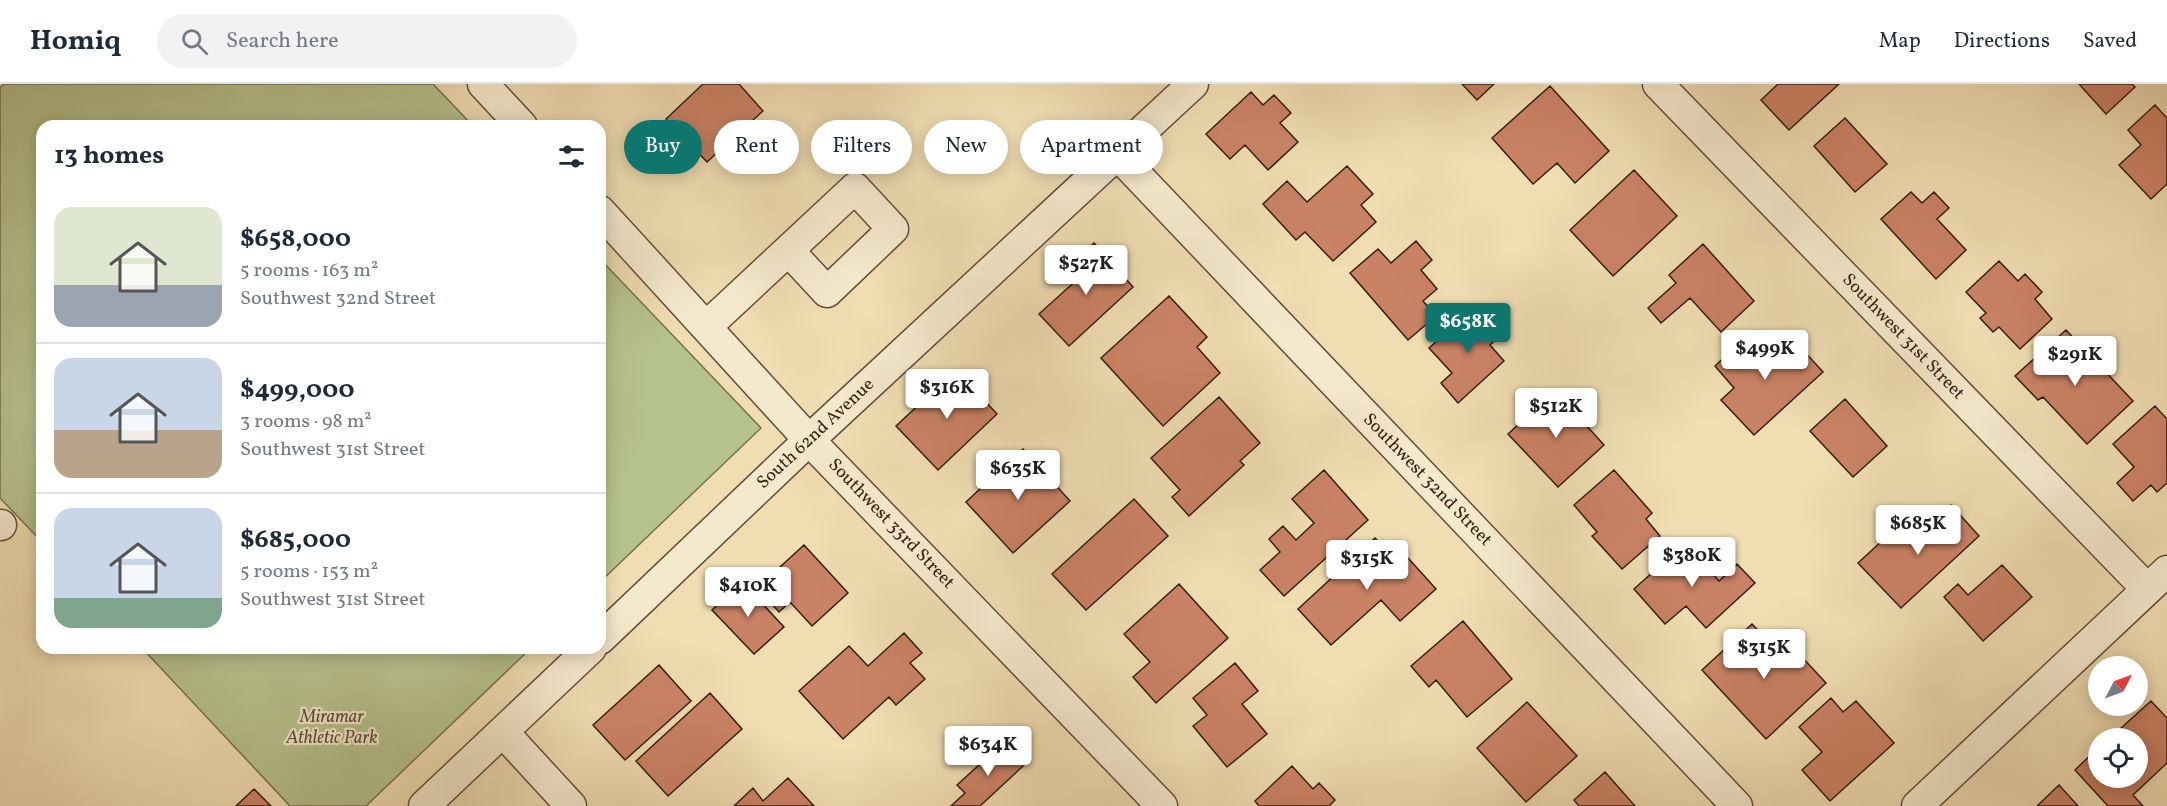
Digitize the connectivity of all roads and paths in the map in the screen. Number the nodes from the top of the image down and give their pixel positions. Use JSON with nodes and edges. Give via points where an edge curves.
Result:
{"nodes":[{"id":1,"x":483,"y":84,"type":"edge"},
{"id":2,"x":1193,"y":84,"type":"edge"},
{"id":3,"x":1658,"y":84,"type":"edge"},
{"id":4,"x":508,"y":120,"type":"edge"},
{"id":5,"x":1153,"y":120,"type":"edge"},
{"id":6,"x":1094,"y":174,"type":"edge"},
{"id":7,"x":1136,"y":174,"type":"edge"},
{"id":8,"x":606,"y":219,"type":"edge"},
{"id":9,"x":789,"y":251,"type":"dead end"},
{"id":10,"x":706,"y":327,"type":"junction"},
{"id":11,"x":809,"y":440,"type":"junction"},
{"id":12,"x":2157,"y":580,"type":"edge"},
{"id":13,"x":606,"y":633,"type":"edge"},
{"id":14,"x":585,"y":654,"type":"edge"},
{"id":15,"x":503,"y":732,"type":"junction"},
{"id":16,"x":424,"y":806,"type":"edge"},
{"id":17,"x":571,"y":806,"type":"edge"},
{"id":18,"x":1162,"y":806,"type":"edge"},
{"id":19,"x":1737,"y":806,"type":"edge"},
{"id":20,"x":1917,"y":806,"type":"edge"}],
"edges":[{"from":1,"to":4,"type":"street"},
{"from":2,"to":5,"type":"street","name":"South 62nd Avenue"},
{"from":3,"to":12,"type":"street","name":"Southwest 31st Street"},
{"from":6,"to":11,"type":"street","name":"South 62nd Avenue"},
{"from":7,"to":19,"type":"street","name":"Southwest 32nd Street"},
{"from":8,"to":10,"type":"street","name":"Southwest 33rd Street"},
{"from":9,"to":10,"type":"street"},
{"from":10,"to":11,"type":"street","name":"Southwest 33rd Street"},
{"from":11,"to":13,"type":"street","name":"South 62nd Avenue"},
{"from":11,"to":18,"type":"street","name":"Southwest 33rd Street"},
{"from":12,"to":20,"type":"street"},
{"from":14,"to":15,"type":"street"},
{"from":15,"to":16,"type":"street"},
{"from":15,"to":17,"type":"street"}]}
